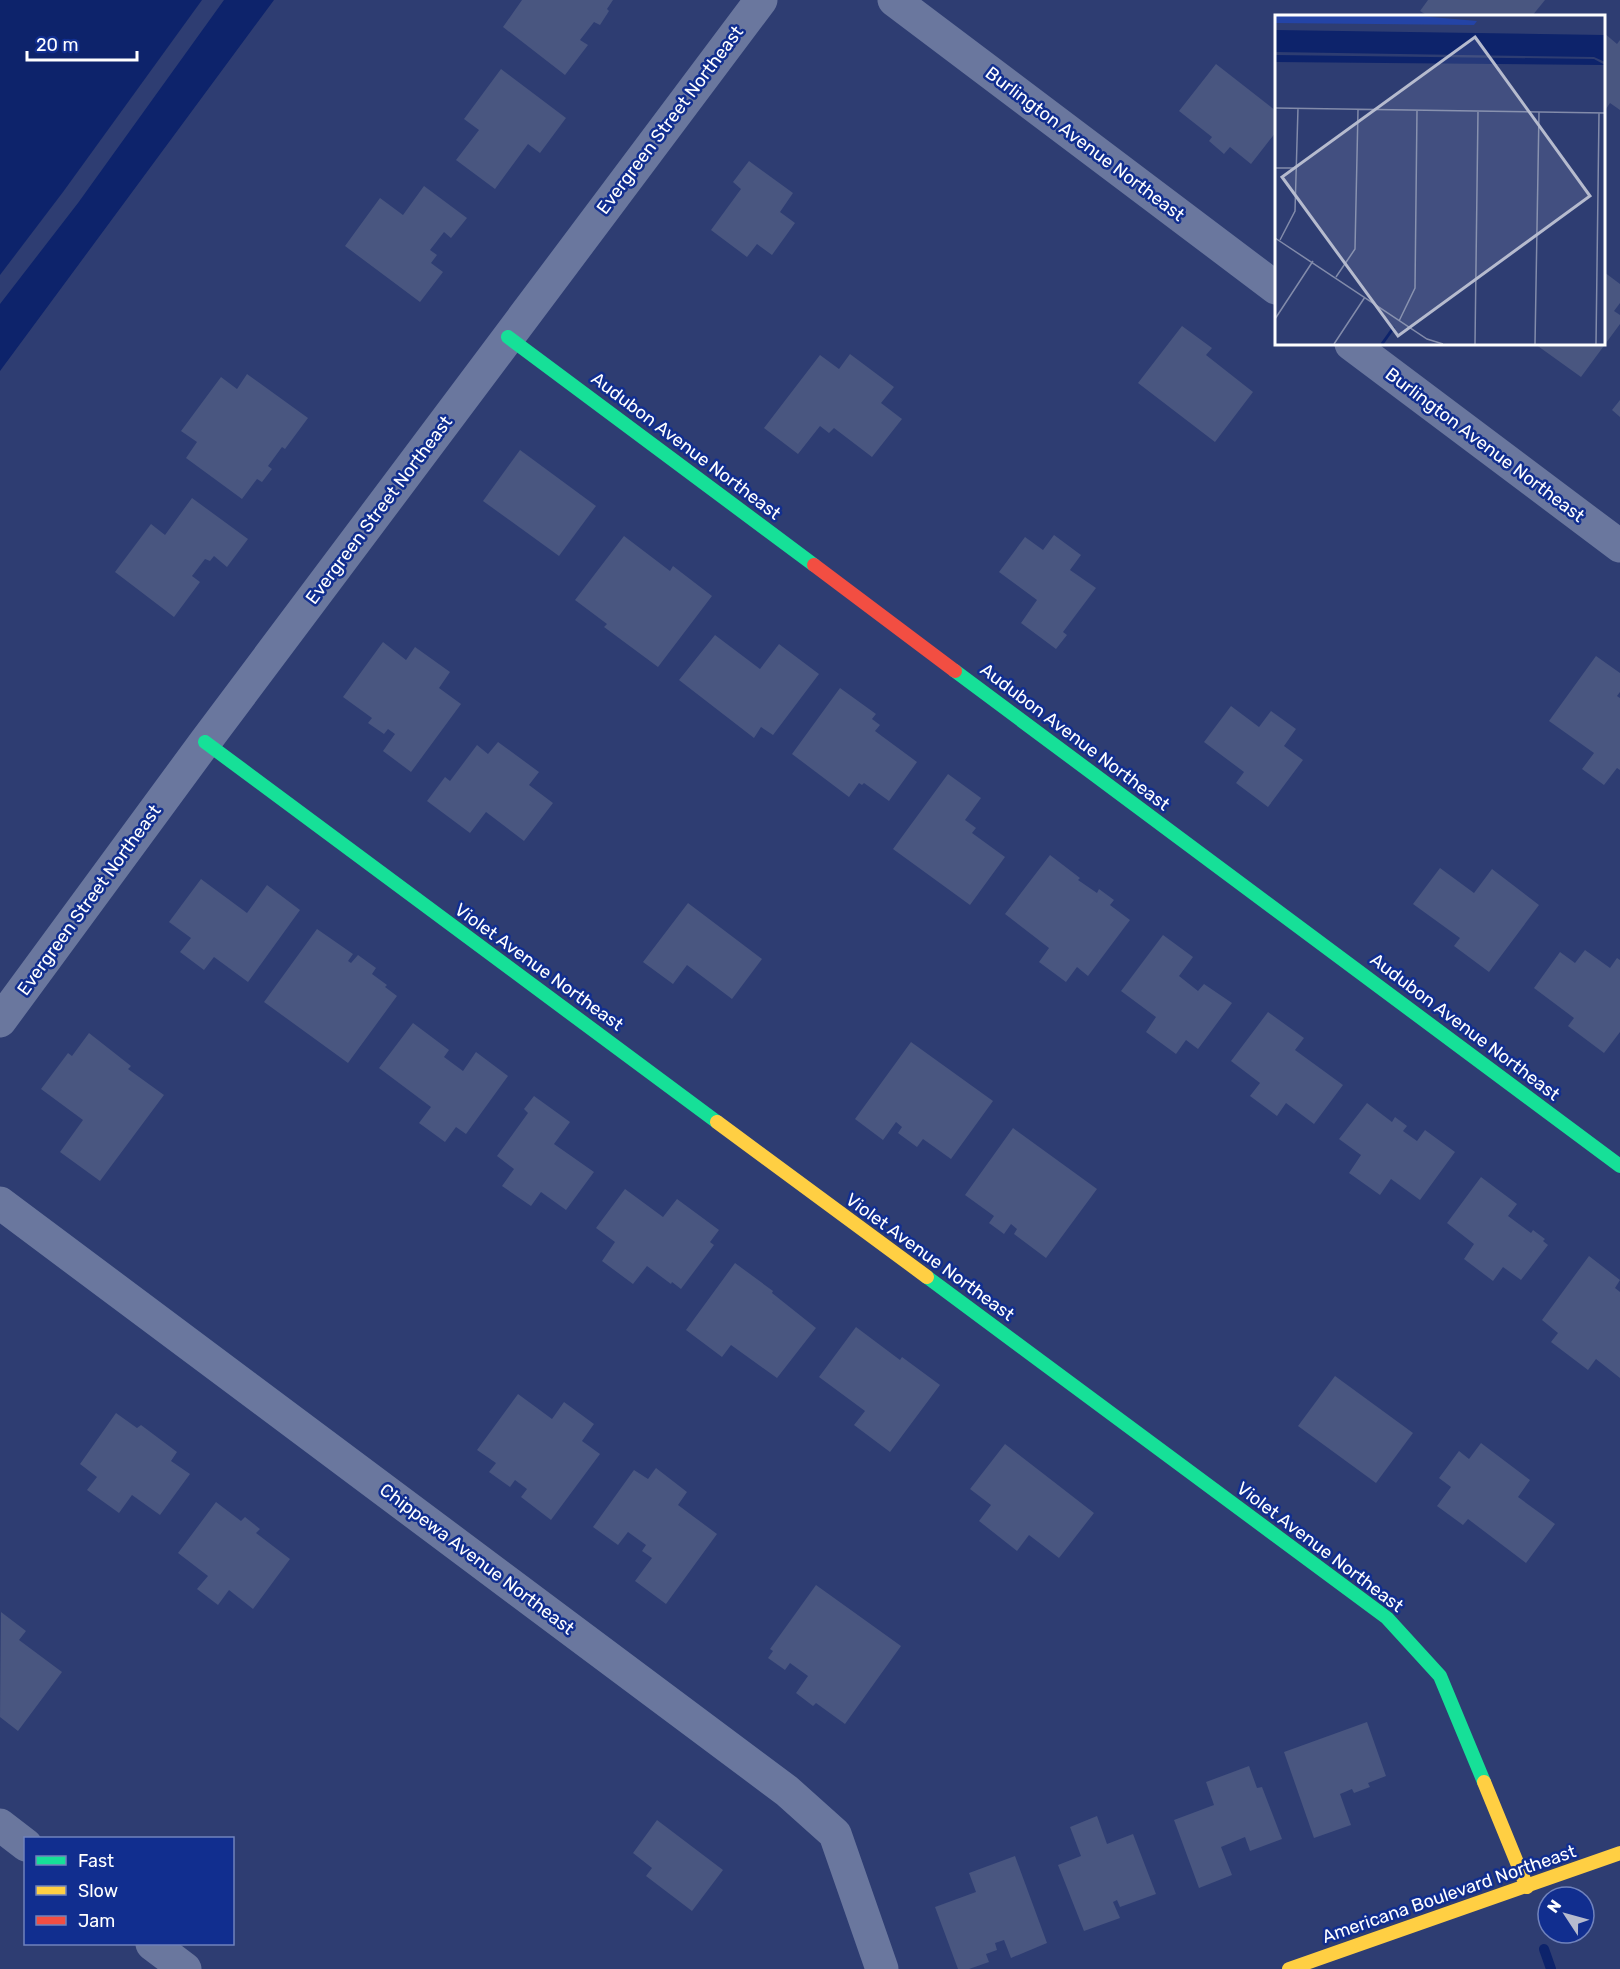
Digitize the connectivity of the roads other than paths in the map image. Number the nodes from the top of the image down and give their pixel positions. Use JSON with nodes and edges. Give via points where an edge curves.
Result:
{"nodes":[{"id":1,"x":761,"y":0,"type":"edge"},
{"id":2,"x":894,"y":0,"type":"edge"},
{"id":3,"x":1275,"y":287,"type":"edge"},
{"id":4,"x":508,"y":337,"type":"junction"},
{"id":5,"x":1352,"y":345,"type":"edge"},
{"id":6,"x":1620,"y":546,"type":"edge"},
{"id":7,"x":205,"y":742,"type":"junction"},
{"id":8,"x":0,"y":1021,"type":"edge"},
{"id":9,"x":1620,"y":1166,"type":"edge"},
{"id":10,"x":0,"y":1203,"type":"edge"},
{"id":11,"x":1620,"y":1853,"type":"edge"},
{"id":12,"x":1527,"y":1887,"type":"junction"},
{"id":13,"x":153,"y":1945,"type":"edge"},
{"id":14,"x":185,"y":1969,"type":"edge"},
{"id":15,"x":882,"y":1969,"type":"edge"},
{"id":16,"x":1289,"y":1969,"type":"edge"}],
"edges":[{"from":1,"to":4,"type":"street","name":"Evergreen Street Northeast"},
{"from":2,"to":3,"type":"street","name":"Burlington Avenue Northeast"},
{"from":4,"to":7,"type":"street","name":"Evergreen Street Northeast"},
{"from":4,"to":9,"type":"street","name":"Audubon Avenue Northeast"},
{"from":5,"to":6,"type":"street","name":"Burlington Avenue Northeast"},
{"from":7,"to":8,"type":"street","name":"Evergreen Street Northeast"},
{"from":7,"to":12,"type":"street","name":"Violet Avenue Northeast","via":[[1387,1618],[1440,1676]]},
{"from":10,"to":15,"type":"street","name":"Chippewa Avenue Northeast","via":[[787,1791],[835,1834]]},
{"from":11,"to":12,"type":"street","name":"Americana Boulevard Northeast"},
{"from":12,"to":16,"type":"street","name":"Americana Boulevard Northeast"},
{"from":13,"to":14,"type":"street"}]}
